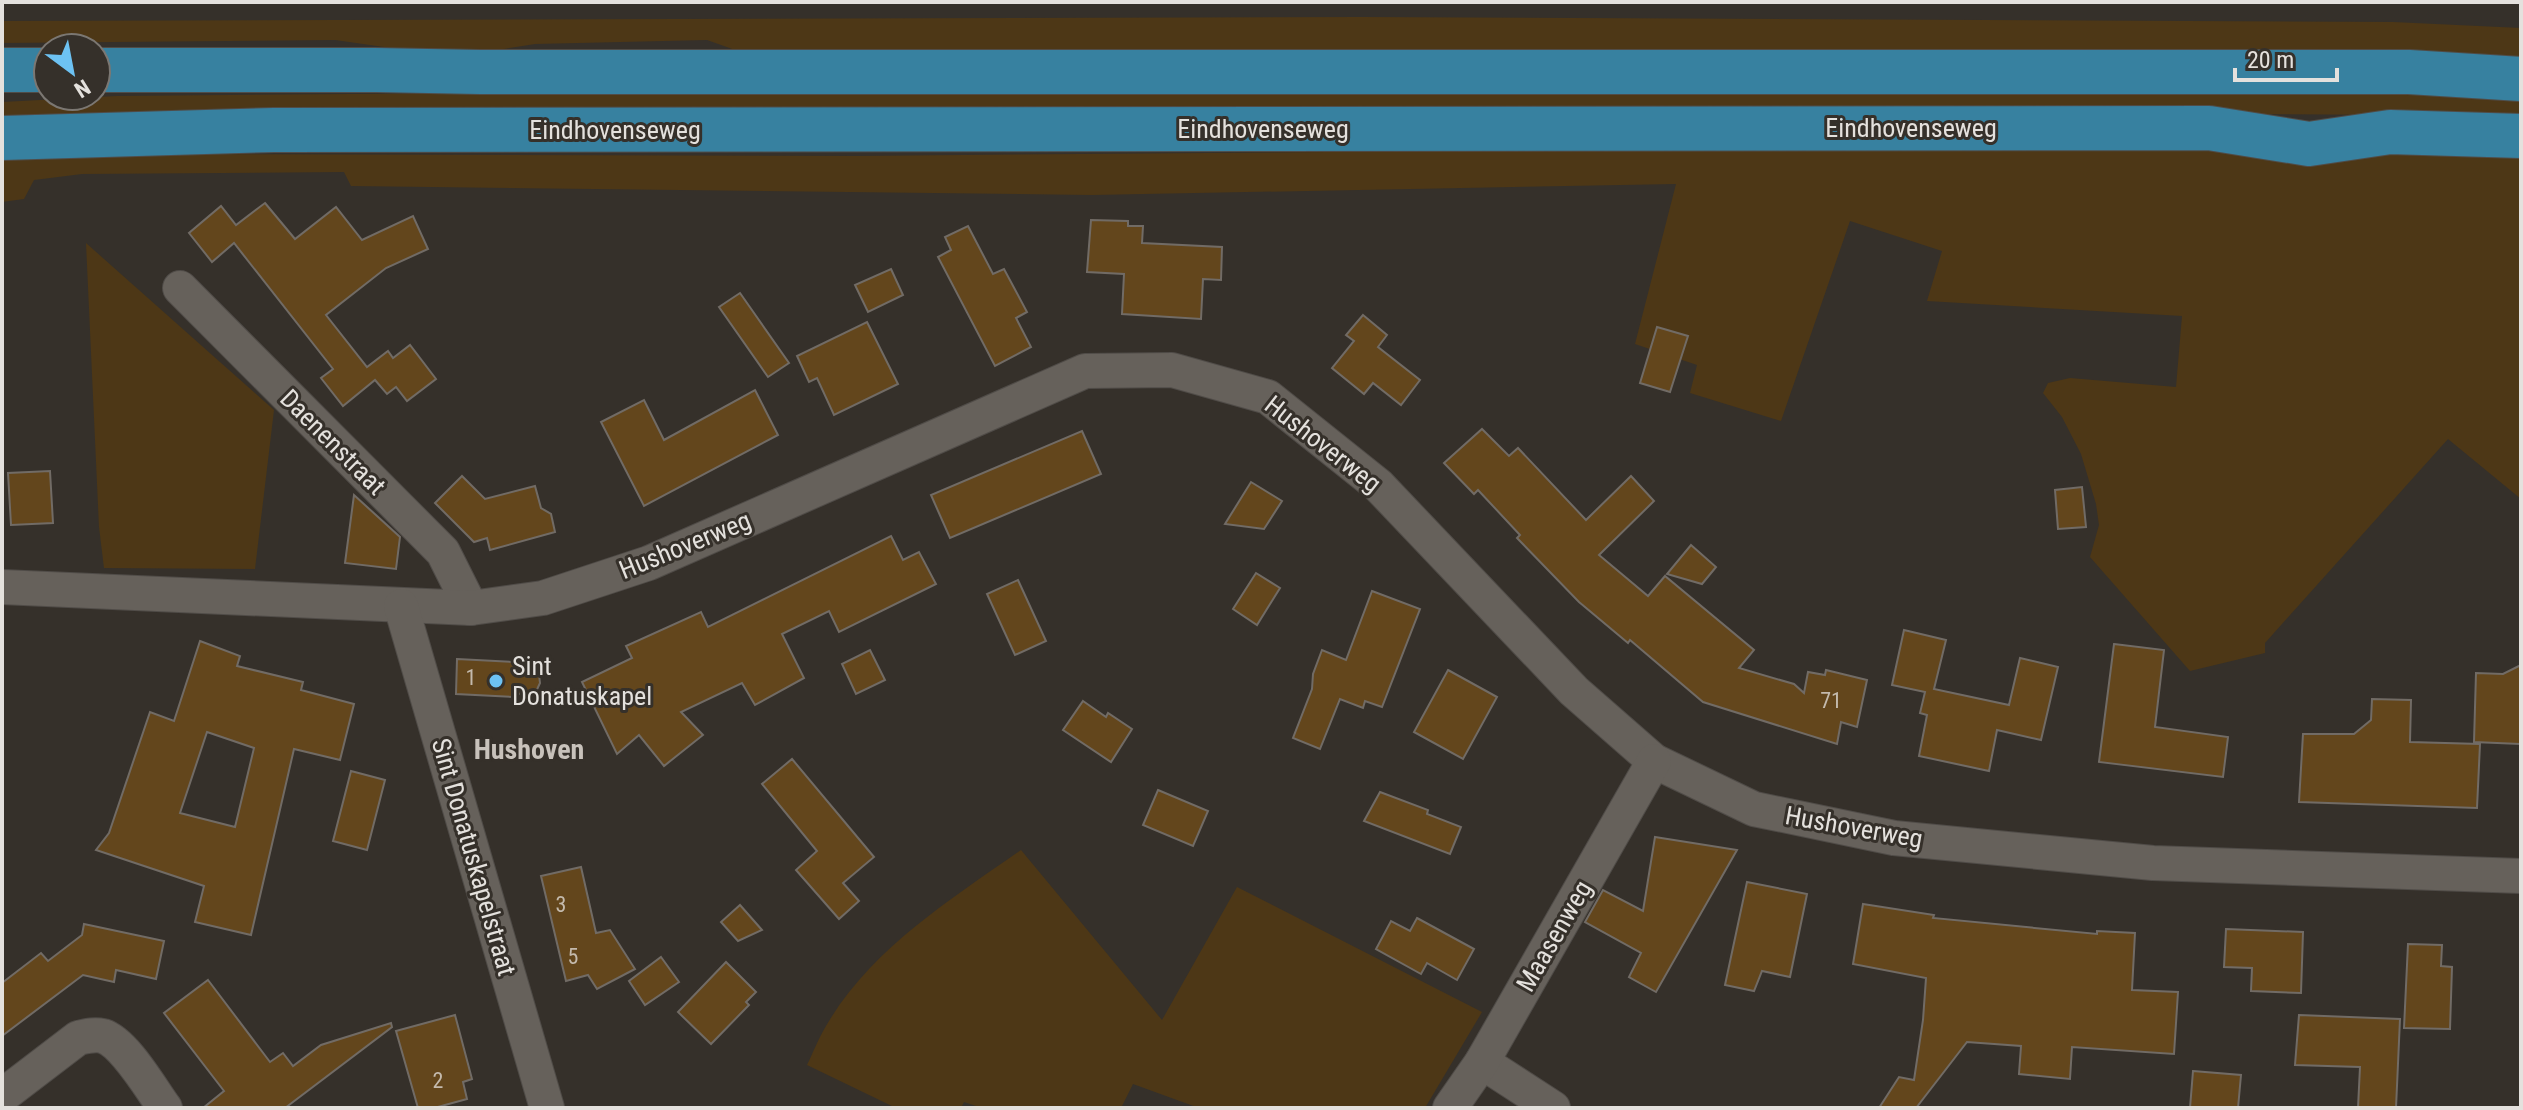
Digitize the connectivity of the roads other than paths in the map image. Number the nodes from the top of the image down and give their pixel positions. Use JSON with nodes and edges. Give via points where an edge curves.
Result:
{"nodes":[{"id":1,"x":2,"y":70,"type":"edge"},
{"id":2,"x":32,"y":70,"type":"edge"},
{"id":3,"x":112,"y":70,"type":"edge"},
{"id":4,"x":2521,"y":79,"type":"edge"},
{"id":5,"x":2521,"y":136,"type":"edge"},
{"id":6,"x":2,"y":138,"type":"edge"},
{"id":7,"x":180,"y":288,"type":"dead end"},
{"id":8,"x":2,"y":587,"type":"edge"},
{"id":9,"x":401,"y":606,"type":"junction"},
{"id":10,"x":471,"y":608,"type":"junction"},
{"id":11,"x":1654,"y":761,"type":"junction"},
{"id":12,"x":2521,"y":876,"type":"edge"},
{"id":13,"x":1482,"y":1062,"type":"junction"},
{"id":14,"x":2,"y":1096,"type":"edge"},
{"id":15,"x":165,"y":1108,"type":"edge"},
{"id":16,"x":547,"y":1108,"type":"edge"},
{"id":17,"x":1450,"y":1108,"type":"edge"},
{"id":18,"x":1553,"y":1108,"type":"edge"}],
"edges":[{"from":1,"to":2,"type":"main road"},
{"from":3,"to":4,"type":"main road","via":[[2409,72]]},
{"from":5,"to":6,"type":"main road","name":"Eindhovenseweg","via":[[2390,132],[2309,144],[2209,128],[274,130]]},
{"from":7,"to":10,"type":"street","name":"Daenenstraat","via":[[443,552]]},
{"from":8,"to":9,"type":"street","name":"Hushoverweg"},
{"from":9,"to":10,"type":"street","name":"Hushoverweg"},
{"from":9,"to":16,"type":"street","name":"Sint Donatuskapelstraat"},
{"from":10,"to":11,"type":"street","name":"Hushoverweg","via":[[543,598],[649,563],[1085,371],[1172,370],[1268,397],[1378,485],[1574,691]]},
{"from":11,"to":12,"type":"street","name":"Hushoverweg","via":[[1754,809],[1894,838],[2153,863]]},
{"from":11,"to":13,"type":"street","name":"Maasenweg"},
{"from":13,"to":17,"type":"street","name":"Maasenweg"},
{"from":13,"to":18,"type":"street"},
{"from":14,"to":15,"type":"street","via":[[78,1038],[94,1034],[120,1047]]}]}
